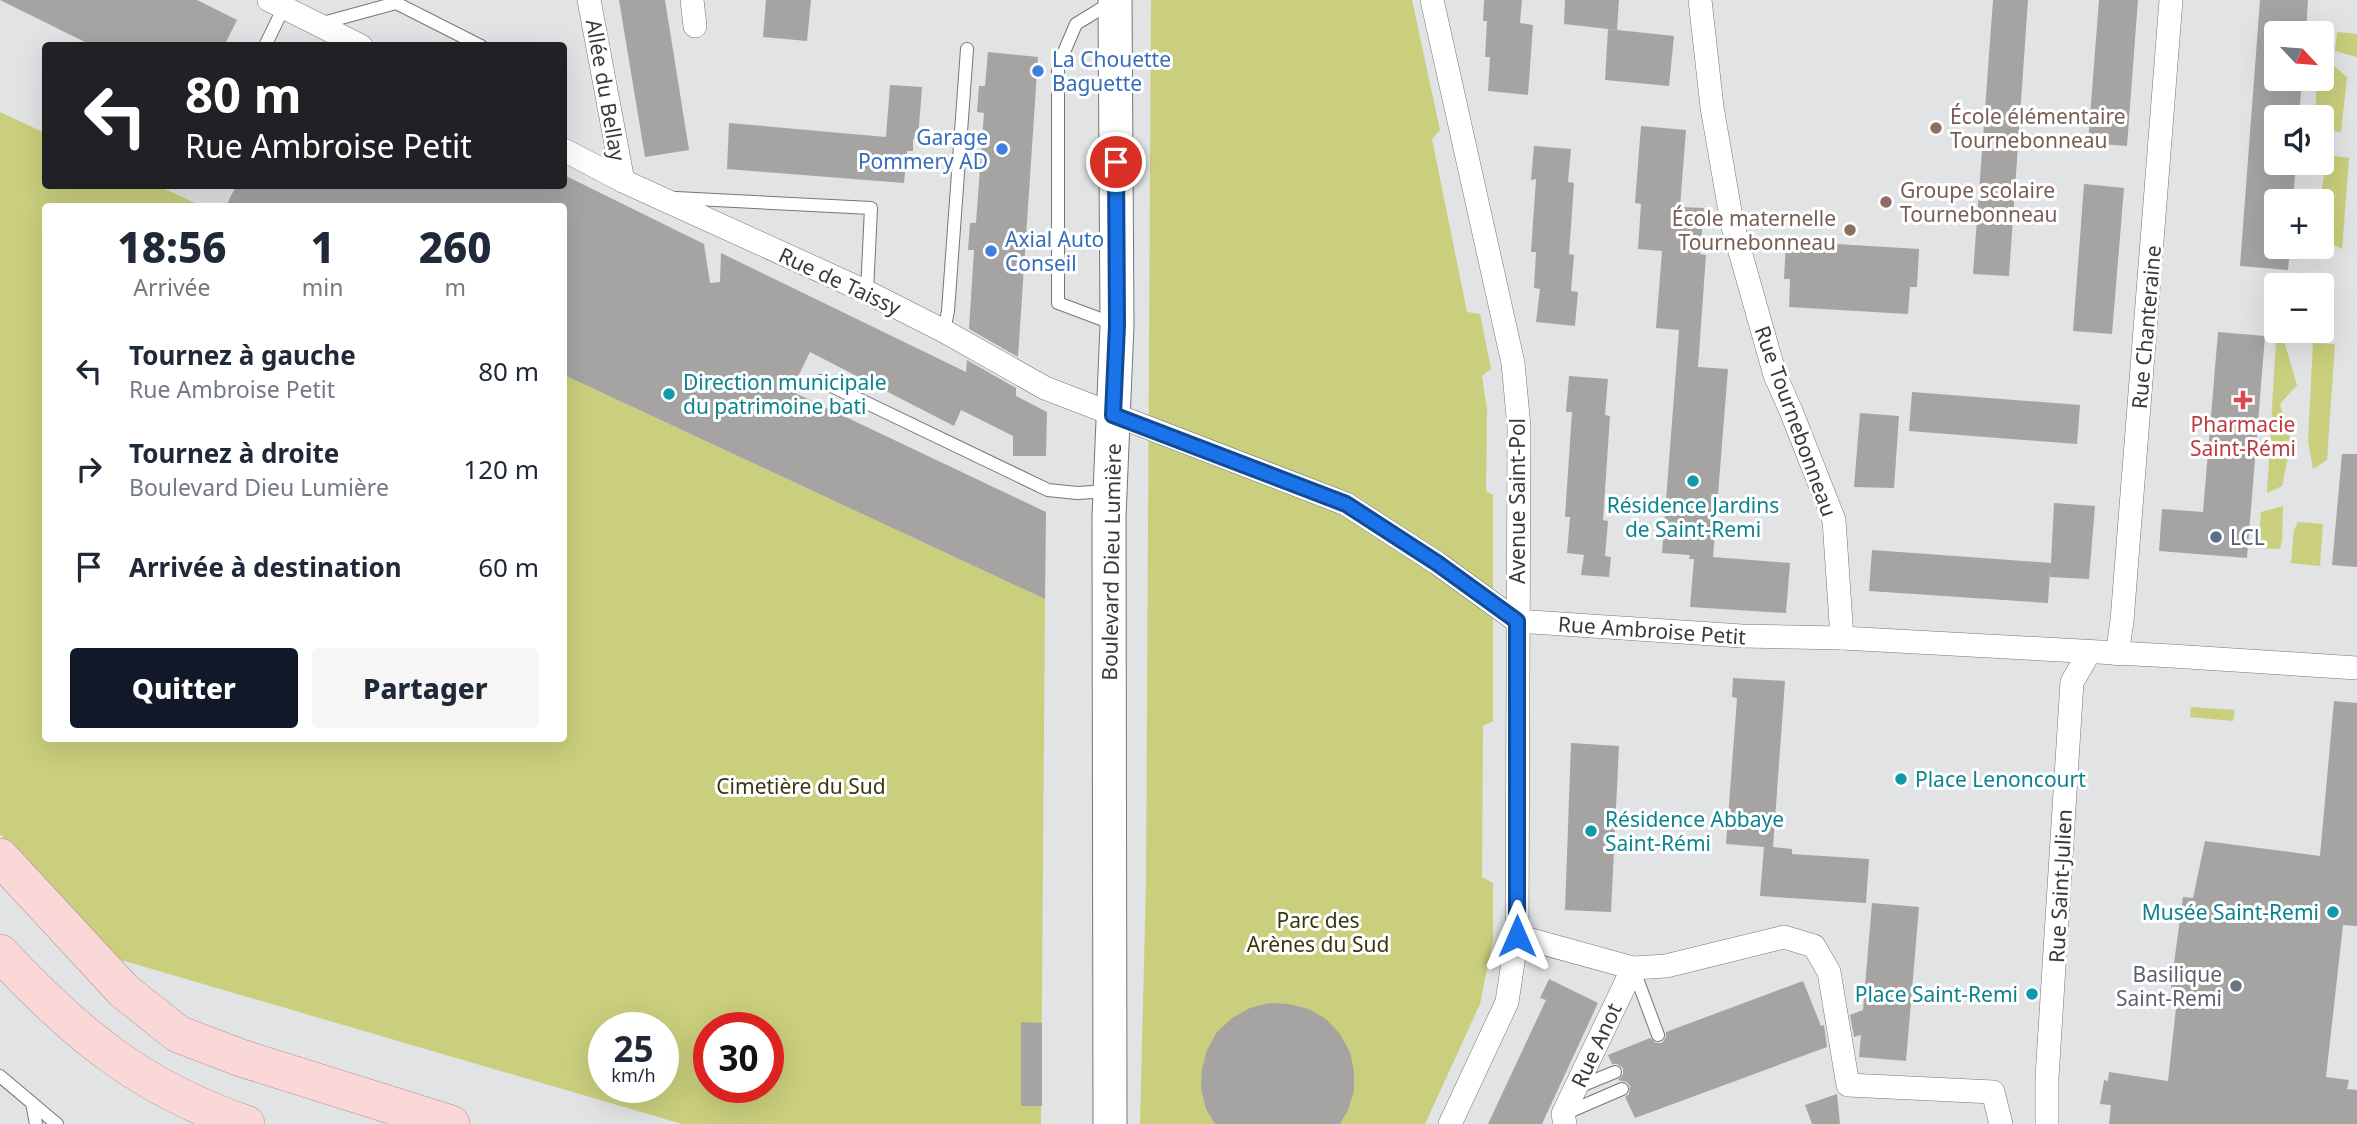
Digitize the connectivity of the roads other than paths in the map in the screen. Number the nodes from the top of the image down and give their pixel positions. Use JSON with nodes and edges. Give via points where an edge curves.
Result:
{"nodes":[{"id":1,"x":589,"y":0,"type":"edge"},
{"id":2,"x":692,"y":0,"type":"edge"},
{"id":3,"x":1115,"y":0,"type":"edge"},
{"id":4,"x":1432,"y":0,"type":"edge"},
{"id":5,"x":1700,"y":0,"type":"edge"},
{"id":6,"x":2171,"y":0,"type":"edge"},
{"id":7,"x":277,"y":3,"type":"edge"},
{"id":8,"x":312,"y":14,"type":"edge"},
{"id":9,"x":695,"y":26,"type":"dead end"},
{"id":10,"x":266,"y":42,"type":"edge"},
{"id":11,"x":355,"y":42,"type":"edge"},
{"id":12,"x":473,"y":42,"type":"edge"},
{"id":13,"x":967,"y":49,"type":"dead end"},
{"id":14,"x":567,"y":152,"type":"edge"},
{"id":15,"x":623,"y":181,"type":"junction"},
{"id":16,"x":659,"y":197,"type":"junction"},
{"id":17,"x":867,"y":292,"type":"junction"},
{"id":18,"x":1117,"y":325,"type":"junction"},
{"id":19,"x":944,"y":331,"type":"junction"},
{"id":20,"x":821,"y":381,"type":"dead end"},
{"id":21,"x":1113,"y":415,"type":"junction"},
{"id":22,"x":1110,"y":491,"type":"junction"},
{"id":23,"x":1517,"y":621,"type":"junction"},
{"id":24,"x":1842,"y":638,"type":"junction"},
{"id":25,"x":2089,"y":653,"type":"junction"},
{"id":26,"x":2117,"y":654,"type":"junction"},
{"id":27,"x":2351,"y":668,"type":"edge"},
{"id":28,"x":0,"y":858,"type":"edge"},
{"id":29,"x":1517,"y":936,"type":"junction"},
{"id":30,"x":0,"y":953,"type":"edge"},
{"id":31,"x":1633,"y":968,"type":"junction"},
{"id":32,"x":1658,"y":1035,"type":"dead end"},
{"id":33,"x":1615,"y":1072,"type":"dead end"},
{"id":34,"x":0,"y":1076,"type":"edge"},
{"id":35,"x":1575,"y":1088,"type":"junction"},
{"id":36,"x":1622,"y":1089,"type":"dead end"},
{"id":37,"x":32,"y":1103,"type":"junction"},
{"id":38,"x":1564,"y":1119,"type":"edge"},
{"id":39,"x":36,"y":1124,"type":"edge"},
{"id":40,"x":57,"y":1124,"type":"edge"},
{"id":41,"x":246,"y":1124,"type":"edge"},
{"id":42,"x":451,"y":1124,"type":"edge"},
{"id":43,"x":1110,"y":1124,"type":"edge"},
{"id":44,"x":1450,"y":1124,"type":"edge"},
{"id":45,"x":2001,"y":1124,"type":"edge"},
{"id":46,"x":2047,"y":1124,"type":"edge"}],
"edges":[{"from":1,"to":15,"type":"street","name":"Allée du Bellay"},
{"from":2,"to":9,"type":"street"},
{"from":3,"to":18,"type":"main road","name":"Boulevard Dieu Lumière"},
{"from":3,"to":18,"type":"lane","via":[[1076,24],[1058,66],[1058,303]]},
{"from":4,"to":23,"type":"street","name":"Avenue Saint-Pol","via":[[1513,363],[1519,427]]},
{"from":5,"to":24,"type":"street","name":"Rue Tournebonneau","via":[[1732,223],[1774,375],[1834,520]]},
{"from":6,"to":26,"type":"street","name":"Rue Chanteraine"},
{"from":7,"to":8,"type":"street"},
{"from":7,"to":10,"type":"lane"},
{"from":8,"to":11,"type":"street"},
{"from":8,"to":12,"type":"lane","via":[[396,4]]},
{"from":13,"to":19,"type":"lane"},
{"from":14,"to":15,"type":"street","name":"Rue de Taissy"},
{"from":15,"to":16,"type":"street","name":"Rue de Taissy"},
{"from":16,"to":17,"type":"street","name":"Rue de Taissy"},
{"from":16,"to":17,"type":"lane","via":[[871,208]]},
{"from":17,"to":19,"type":"street","name":"Rue de Taissy"},
{"from":18,"to":21,"type":"main road","name":"Boulevard Dieu Lumière"},
{"from":19,"to":21,"type":"street","name":"Rue de Taissy","via":[[1045,388]]},
{"from":20,"to":22,"type":"lane","via":[[1048,490]]},
{"from":21,"to":22,"type":"main road","name":"Boulevard Dieu Lumière"},
{"from":21,"to":23,"type":"street","via":[[1346,504]]},
{"from":22,"to":43,"type":"main road","name":"Boulevard Dieu Lumière"},
{"from":23,"to":24,"type":"street","name":"Rue Ambroise Petit"},
{"from":23,"to":29,"type":"street","name":"Avenue Saint-Pol"},
{"from":24,"to":25,"type":"street","name":"Rue Ambroise Petit"},
{"from":25,"to":26,"type":"street","name":"Rue Ambroise Petit"},
{"from":25,"to":46,"type":"street","name":"Rue Saint-Julien","via":[[2072,682]]},
{"from":26,"to":27,"type":"street","name":"Rue Ambroise Petit"},
{"from":28,"to":42,"type":"main road","via":[[124,991],[178,1034]]},
{"from":29,"to":31,"type":"street"},
{"from":29,"to":44,"type":"street","name":"Avenue Saint-Pol","via":[[1507,1002]]},
{"from":30,"to":41,"type":"main road","via":[[67,1021],[114,1058],[162,1090]]},
{"from":31,"to":32,"type":"lane"},
{"from":31,"to":35,"type":"street","name":"Rue Anot"},
{"from":31,"to":45,"type":"street","via":[[1666,966],[1784,937],[1814,946],[1829,972],[1842,1086],[1993,1092]]},
{"from":33,"to":35,"type":"lane"},
{"from":34,"to":37,"type":"lane"},
{"from":35,"to":38,"type":"street","name":"Rue Anot"},
{"from":36,"to":38,"type":"lane"},
{"from":37,"to":39,"type":"lane"},
{"from":37,"to":40,"type":"lane"}]}
